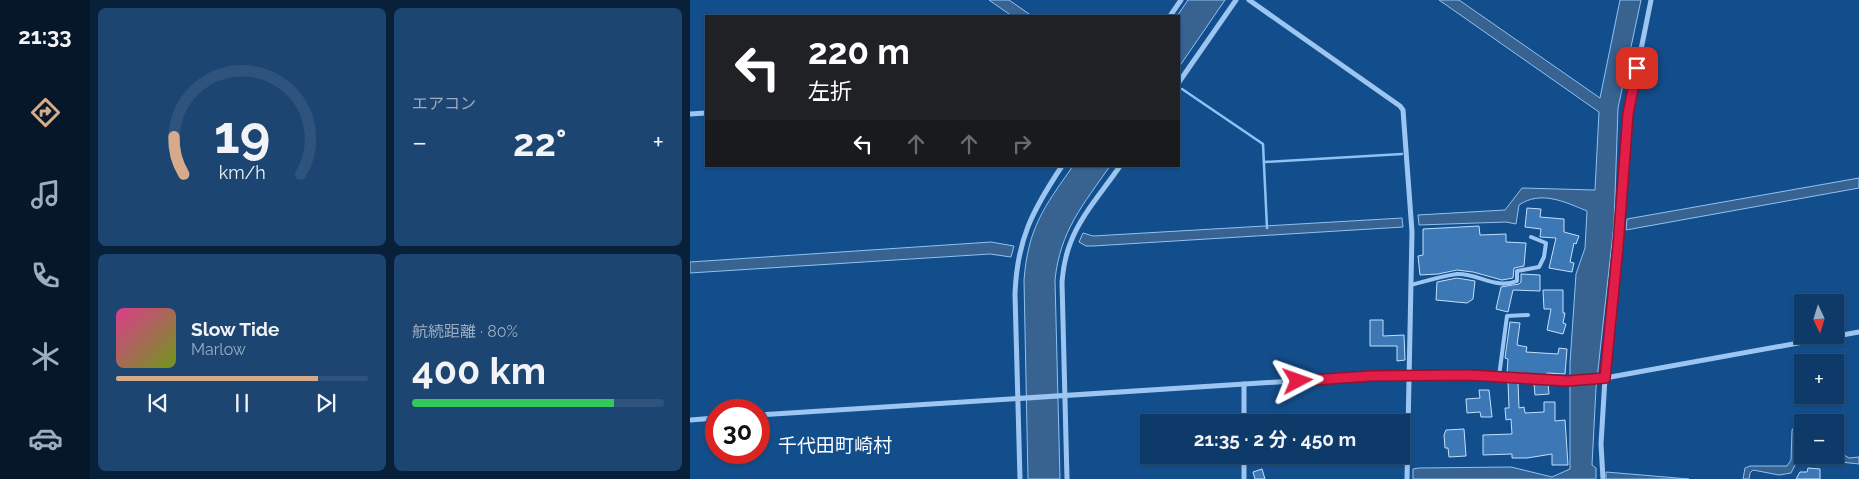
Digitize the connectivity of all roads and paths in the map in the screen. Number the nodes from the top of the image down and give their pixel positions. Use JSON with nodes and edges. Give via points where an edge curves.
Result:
{"nodes":[{"id":1,"x":1181,"y":0,"type":"edge"},
{"id":2,"x":1236,"y":0,"type":"edge"},
{"id":3,"x":1249,"y":0,"type":"edge"},
{"id":4,"x":1651,"y":0,"type":"edge"},
{"id":5,"x":1171,"y":15,"type":"edge"},
{"id":6,"x":1180,"y":81,"type":"edge"},
{"id":7,"x":705,"y":113,"type":"edge"},
{"id":8,"x":690,"y":114,"type":"edge"},
{"id":9,"x":1061,"y":167,"type":"edge"},
{"id":10,"x":1119,"y":167,"type":"edge"},
{"id":11,"x":1531,"y":237,"type":"dead end"},
{"id":12,"x":1411,"y":285,"type":"junction"},
{"id":13,"x":1528,"y":315,"type":"dead end"},
{"id":14,"x":1859,"y":332,"type":"edge"},
{"id":15,"x":1409,"y":376,"type":"junction"},
{"id":16,"x":1499,"y":376,"type":"junction"},
{"id":17,"x":1603,"y":378,"type":"junction"},
{"id":18,"x":1244,"y":384,"type":"junction"},
{"id":19,"x":1063,"y":396,"type":"junction"},
{"id":20,"x":1019,"y":399,"type":"junction"},
{"id":21,"x":1244,"y":414,"type":"edge"},
{"id":22,"x":770,"y":415,"type":"edge"},
{"id":23,"x":705,"y":419,"type":"edge"},
{"id":24,"x":690,"y":420,"type":"edge"},
{"id":25,"x":1244,"y":464,"type":"edge"},
{"id":26,"x":1020,"y":479,"type":"edge"},
{"id":27,"x":1067,"y":479,"type":"edge"},
{"id":28,"x":1244,"y":479,"type":"edge"},
{"id":29,"x":1407,"y":479,"type":"edge"},
{"id":30,"x":1603,"y":479,"type":"edge"}],
"edges":[{"from":1,"to":5,"type":"street"},
{"from":2,"to":6,"type":"street"},
{"from":3,"to":12,"type":"street","via":[[1403,110],[1412,232]]},
{"from":4,"to":17,"type":"street","via":[[1628,114]]},
{"from":7,"to":8,"type":"street"},
{"from":9,"to":20,"type":"street","via":[[1026,229],[1016,268]]},
{"from":10,"to":19,"type":"street","via":[[1079,225],[1064,262]]},
{"from":11,"to":12,"type":"lane","via":[[1546,243],[1544,257],[1539,267],[1517,271],[1517,281],[1511,284],[1494,284],[1475,275],[1457,274]]},
{"from":12,"to":15,"type":"street"},
{"from":13,"to":16,"type":"lane","via":[[1507,316]]},
{"from":14,"to":17,"type":"street"},
{"from":15,"to":16,"type":"street"},
{"from":15,"to":18,"type":"street"},
{"from":15,"to":29,"type":"street"},
{"from":16,"to":17,"type":"street","via":[[1567,381]]},
{"from":17,"to":30,"type":"street"},
{"from":18,"to":19,"type":"street"},
{"from":18,"to":21,"type":"street"},
{"from":19,"to":20,"type":"street"},
{"from":19,"to":27,"type":"street"},
{"from":20,"to":22,"type":"street"},
{"from":20,"to":26,"type":"street"},
{"from":23,"to":24,"type":"street"},
{"from":25,"to":28,"type":"street"}]}
